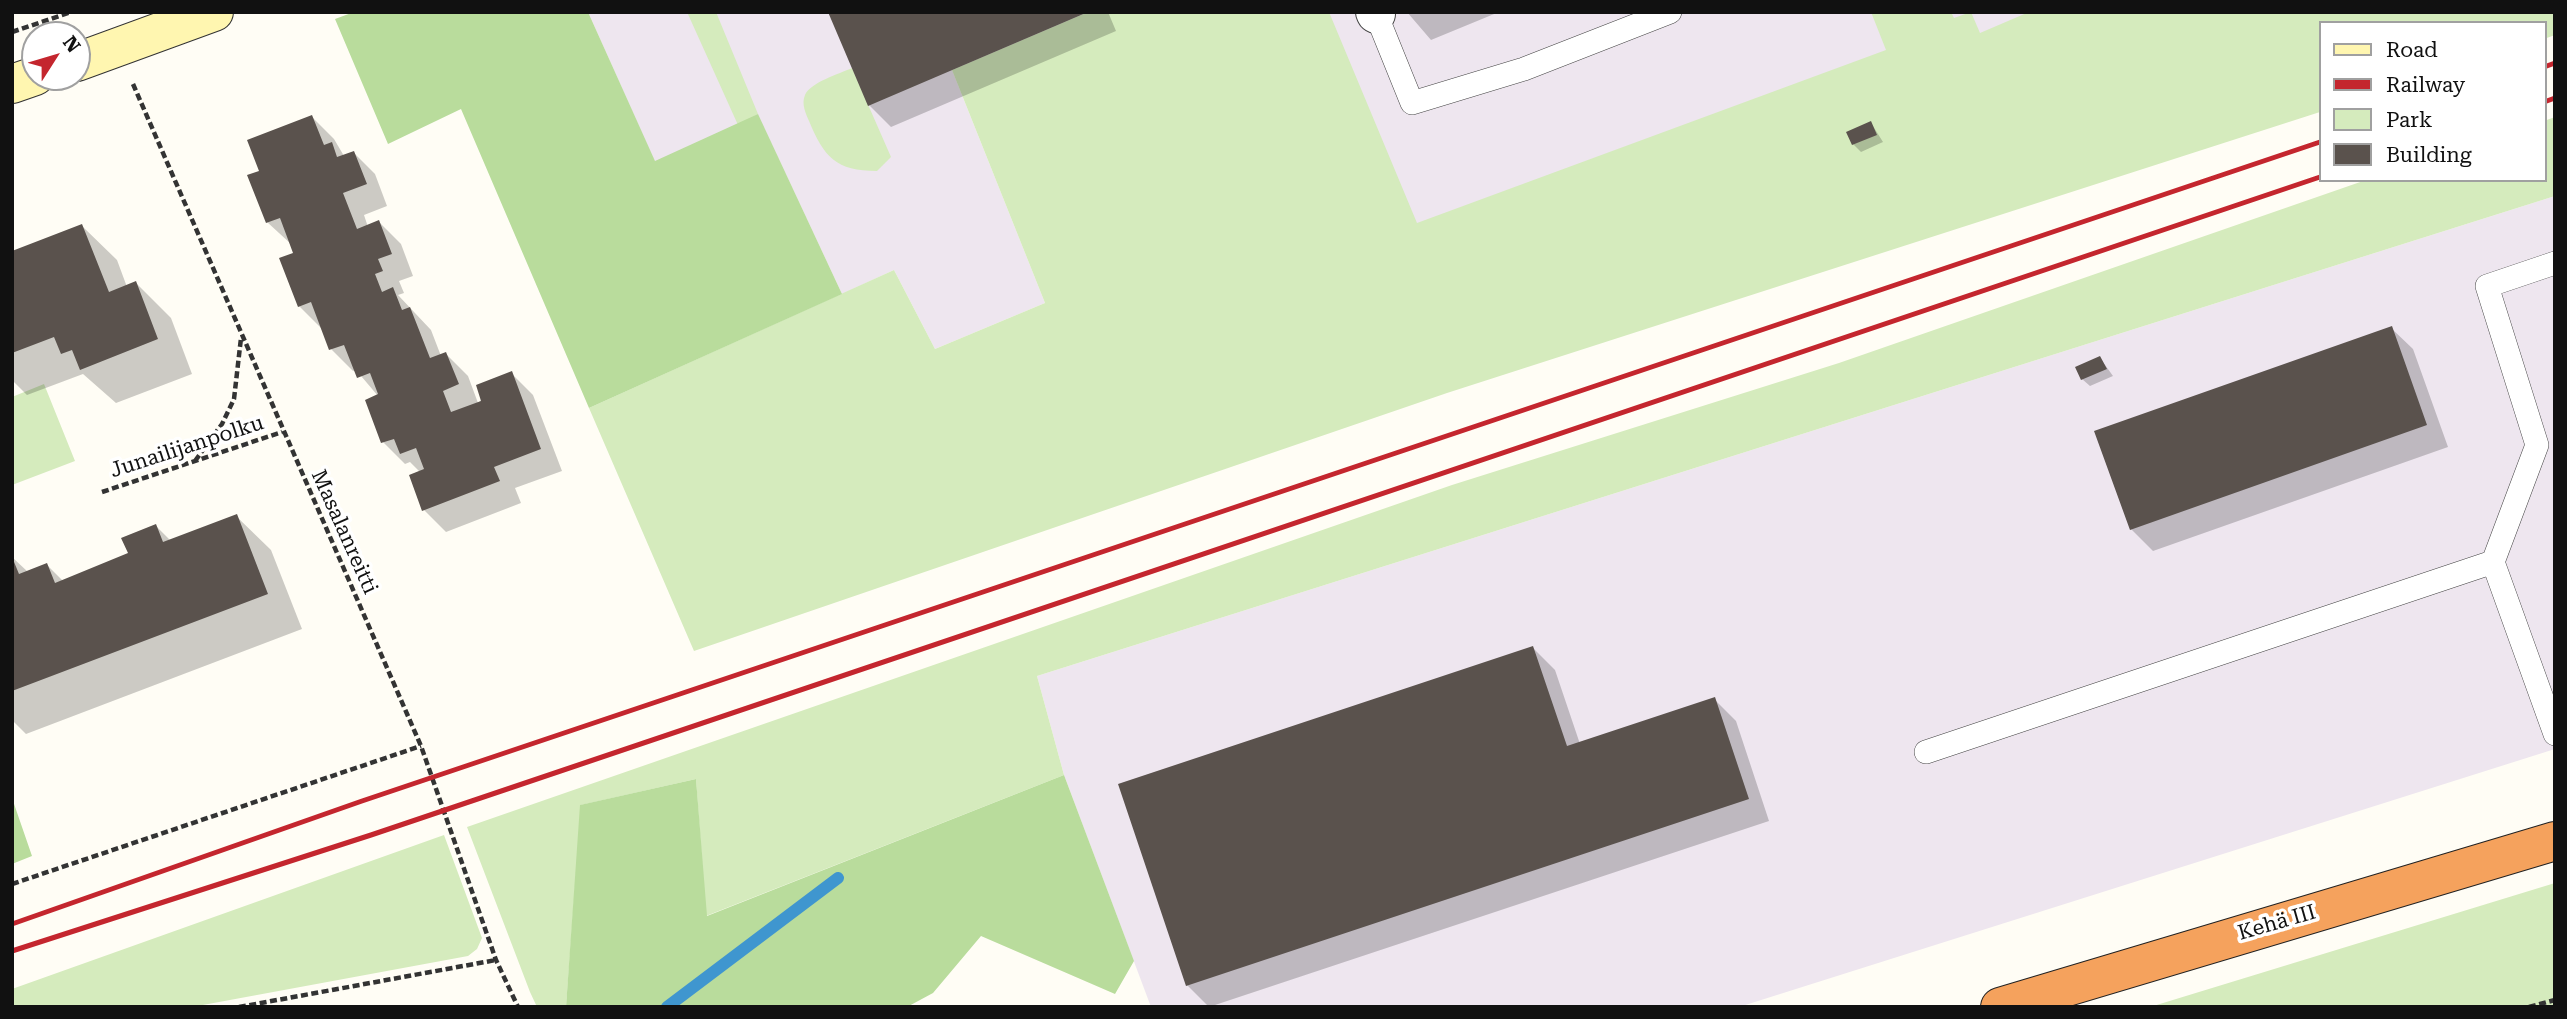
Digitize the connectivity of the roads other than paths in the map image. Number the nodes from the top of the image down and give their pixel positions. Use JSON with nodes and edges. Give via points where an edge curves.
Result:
{"nodes":[{"id":1,"x":214,"y":12,"type":"edge"},
{"id":2,"x":1670,"y":12,"type":"edge"},
{"id":3,"x":1376,"y":13,"type":"edge"},
{"id":4,"x":91,"y":57,"type":"edge"},
{"id":5,"x":2555,"y":263,"type":"edge"},
{"id":6,"x":2493,"y":562,"type":"junction"},
{"id":7,"x":2555,"y":734,"type":"edge"},
{"id":8,"x":1926,"y":751,"type":"dead end"},
{"id":9,"x":2555,"y":841,"type":"edge"},
{"id":10,"x":2000,"y":1007,"type":"edge"}],
"edges":[{"from":1,"to":4,"type":"street"},
{"from":2,"to":3,"type":"lane","via":[[1524,69],[1412,103]]},
{"from":5,"to":6,"type":"lane","via":[[2487,286],[2537,445]]},
{"from":6,"to":7,"type":"lane"},
{"from":6,"to":8,"type":"lane"},
{"from":9,"to":10,"type":"highway","name":"Kehä III"}]}
